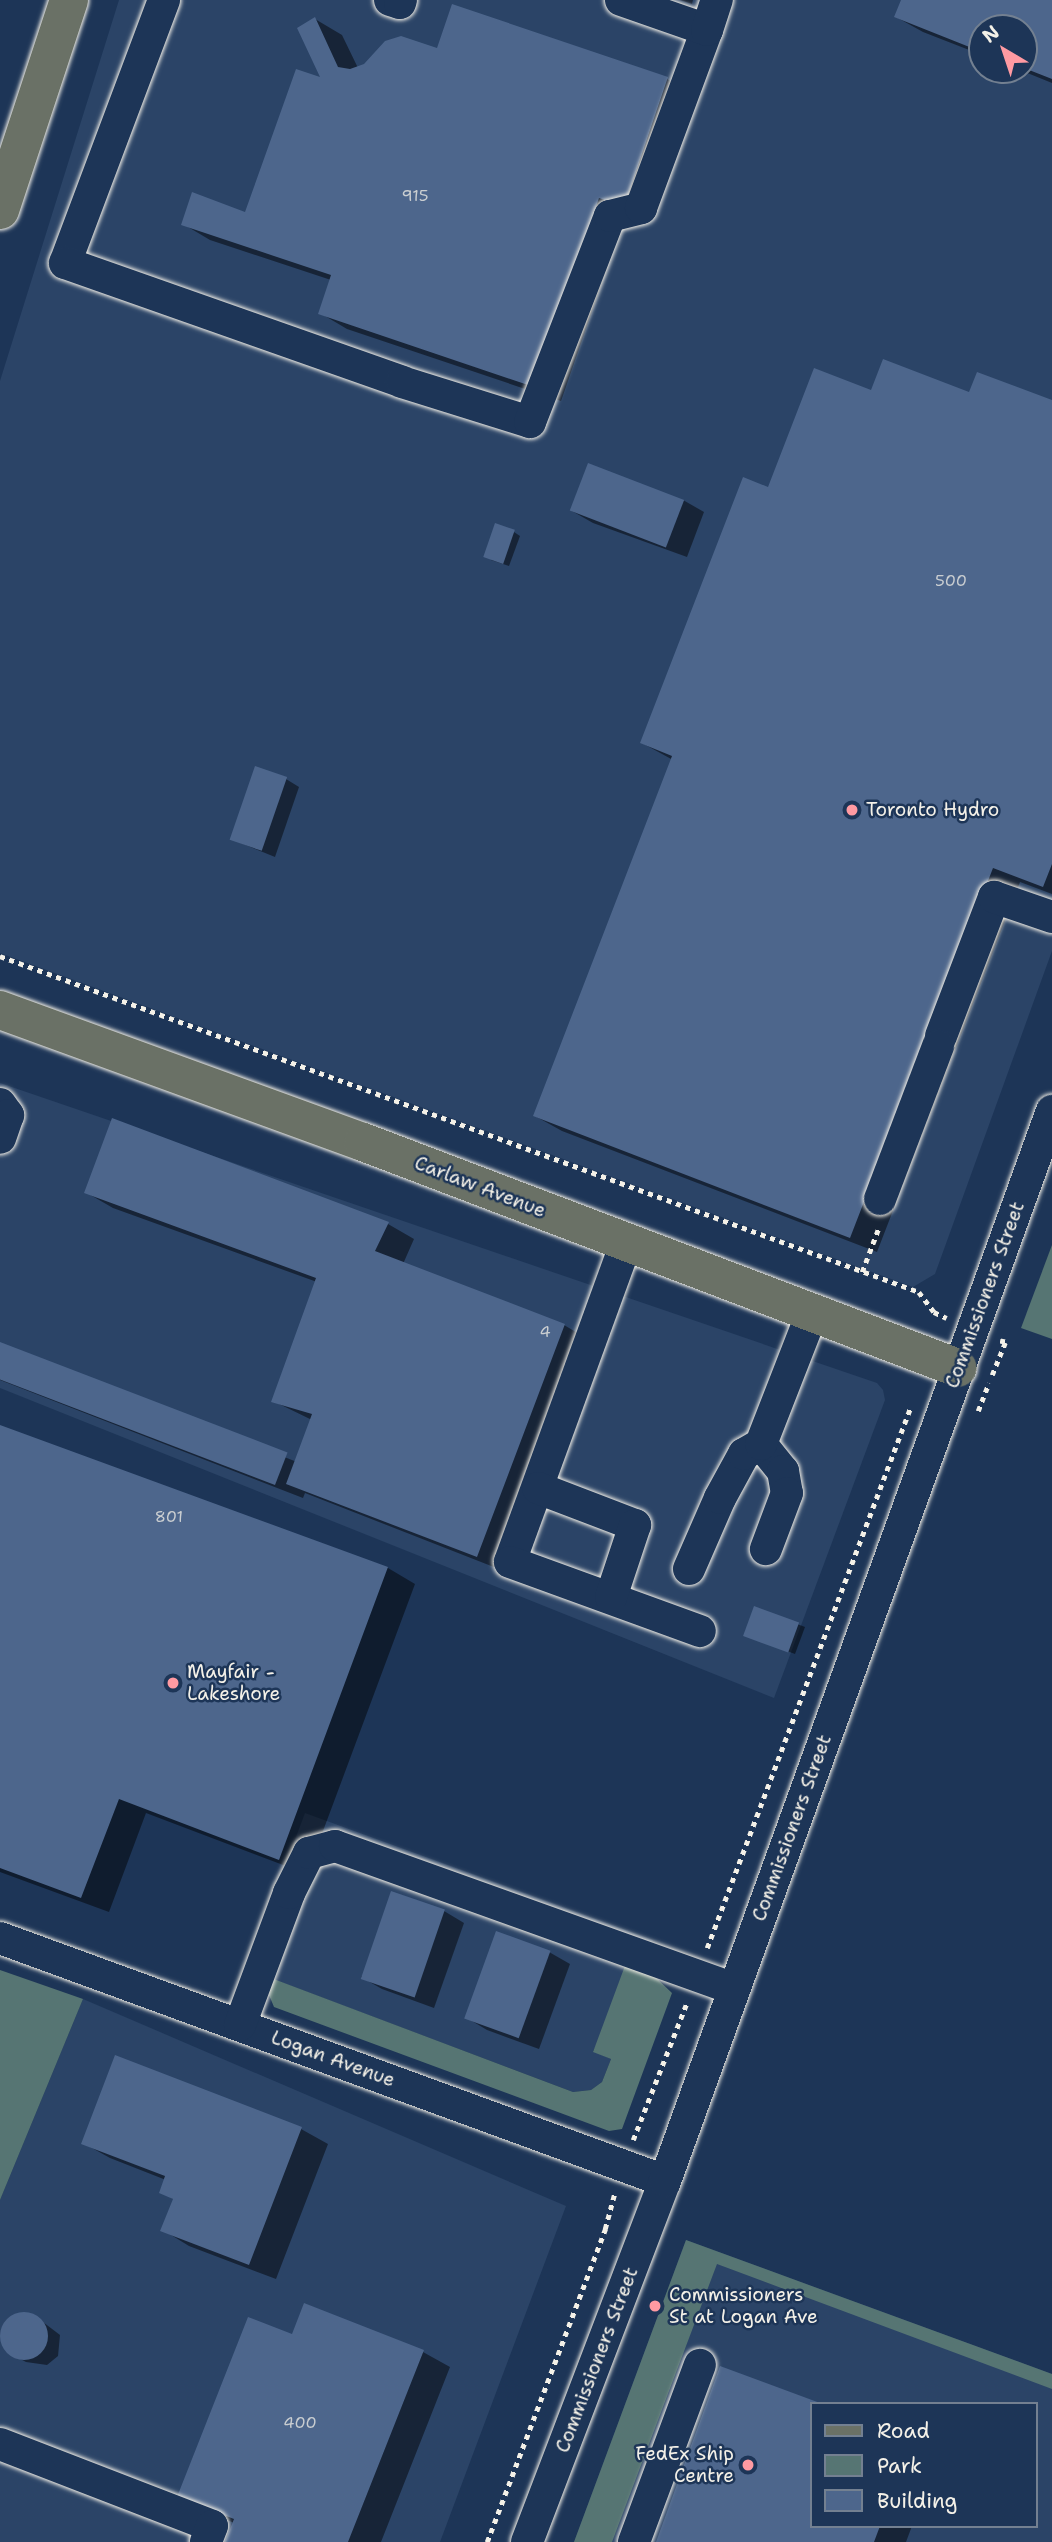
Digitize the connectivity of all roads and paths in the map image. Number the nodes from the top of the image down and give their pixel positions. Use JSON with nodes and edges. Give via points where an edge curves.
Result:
{"nodes":[{"id":1,"x":69,"y":0,"type":"edge"},
{"id":2,"x":164,"y":0,"type":"edge"},
{"id":3,"x":390,"y":0,"type":"edge"},
{"id":4,"x":401,"y":0,"type":"edge"},
{"id":5,"x":621,"y":0,"type":"edge"},
{"id":6,"x":718,"y":0,"type":"edge"},
{"id":7,"x":707,"y":30,"type":"junction"},
{"id":8,"x":0,"y":210,"type":"edge"},
{"id":9,"x":1052,"y":917,"type":"edge"},
{"id":10,"x":0,"y":956,"type":"edge"},
{"id":11,"x":0,"y":1010,"type":"edge"},
{"id":12,"x":0,"y":1104,"type":"edge"},
{"id":13,"x":1052,"y":1111,"type":"edge"},
{"id":14,"x":0,"y":1139,"type":"edge"},
{"id":15,"x":881,"y":1210,"type":"joint"},
{"id":16,"x":626,"y":1243,"type":"junction"},
{"id":17,"x":862,"y":1272,"type":"junction"},
{"id":18,"x":934,"y":1312,"type":"dead end"},
{"id":19,"x":812,"y":1313,"type":"junction"},
{"id":20,"x":943,"y":1316,"type":"dead end"},
{"id":21,"x":944,"y":1363,"type":"junction"},
{"id":22,"x":761,"y":1444,"type":"junction"},
{"id":23,"x":538,"y":1488,"type":"junction"},
{"id":24,"x":766,"y":1549,"type":"dead end"},
{"id":25,"x":689,"y":1569,"type":"dead end"},
{"id":26,"x":611,"y":1597,"type":"junction"},
{"id":27,"x":700,"y":1631,"type":"dead end"},
{"id":28,"x":0,"y":1938,"type":"edge"},
{"id":29,"x":697,"y":1976,"type":"junction"},
{"id":30,"x":734,"y":1989,"type":"junction"},
{"id":31,"x":240,"y":2025,"type":"junction"},
{"id":32,"x":623,"y":2165,"type":"junction"},
{"id":33,"x":665,"y":2180,"type":"junction"},
{"id":34,"x":700,"y":2365,"type":"dead end"},
{"id":35,"x":0,"y":2444,"type":"edge"},
{"id":36,"x":206,"y":2542,"type":"edge"},
{"id":37,"x":487,"y":2542,"type":"edge"},
{"id":38,"x":527,"y":2542,"type":"edge"},
{"id":39,"x":634,"y":2542,"type":"edge"}],
"edges":[{"from":1,"to":8,"type":"main road"},
{"from":2,"to":7,"type":"street","via":[[65,263],[402,382],[530,422],[610,216],[641,208]]},
{"from":3,"to":4,"type":"street"},
{"from":5,"to":7,"type":"street"},
{"from":6,"to":7,"type":"street"},
{"from":9,"to":15,"type":"street","via":[[988,895]]},
{"from":10,"to":17,"type":"path"},
{"from":11,"to":16,"type":"main road","name":"Carlaw Avenue"},
{"from":12,"to":14,"type":"street","via":[[8,1115]]},
{"from":13,"to":21,"type":"street","name":"Commissioners Street"},
{"from":15,"to":17,"type":"path"},
{"from":16,"to":19,"type":"main road","name":"Carlaw Avenue"},
{"from":16,"to":23,"type":"street"},
{"from":17,"to":18,"type":"path","via":[[919,1292]]},
{"from":19,"to":21,"type":"main road","name":"Carlaw Avenue"},
{"from":19,"to":22,"type":"street"},
{"from":20,"to":21,"type":"path"},
{"from":21,"to":29,"type":"path"},
{"from":21,"to":30,"type":"street","name":"Commissioners Street"},
{"from":22,"to":24,"type":"street","via":[[783,1471],[787,1493]]},
{"from":22,"to":25,"type":"street","via":[[744,1454]]},
{"from":23,"to":26,"type":"street","via":[[635,1525]]},
{"from":23,"to":26,"type":"street","via":[[510,1562]]},
{"from":26,"to":27,"type":"street"},
{"from":28,"to":31,"type":"street","name":"Logan Avenue"},
{"from":29,"to":30,"type":"street"},
{"from":29,"to":31,"type":"street","via":[[335,1846],[309,1853],[289,1893]]},
{"from":29,"to":32,"type":"path"},
{"from":30,"to":33,"type":"street","name":"Commissioners Street"},
{"from":31,"to":32,"type":"street","name":"Logan Avenue"},
{"from":32,"to":33,"type":"street","name":"Logan Avenue"},
{"from":32,"to":37,"type":"path","via":[[605,2229]]},
{"from":33,"to":38,"type":"street","name":"Commissioners Street"},
{"from":34,"to":39,"type":"street"},
{"from":35,"to":36,"type":"street","via":[[212,2526]]}]}
